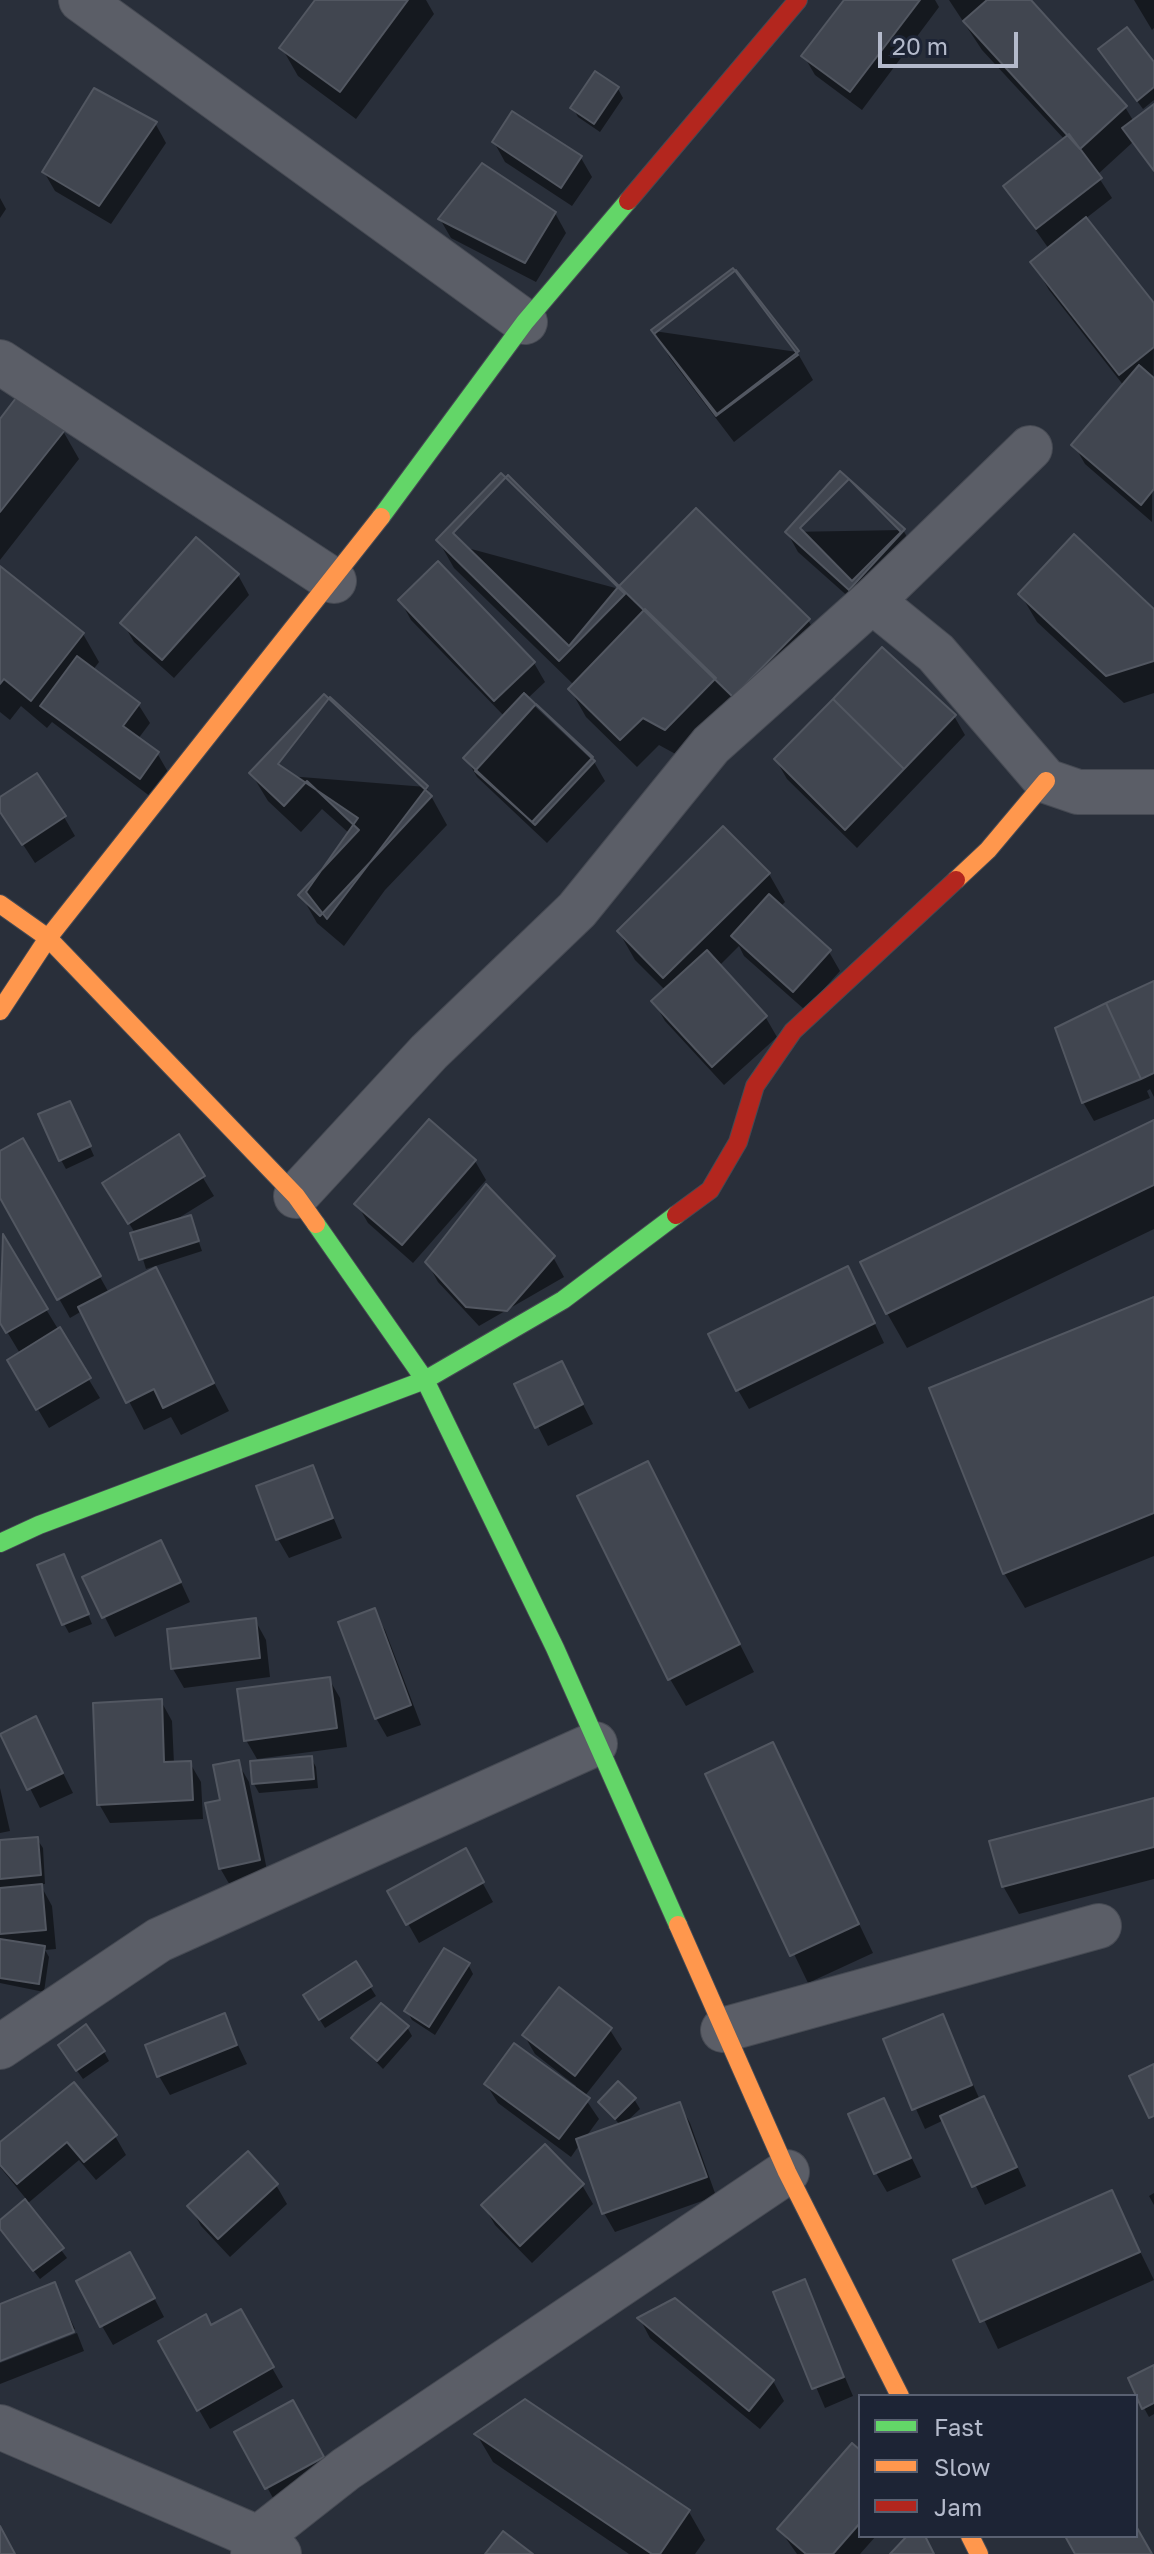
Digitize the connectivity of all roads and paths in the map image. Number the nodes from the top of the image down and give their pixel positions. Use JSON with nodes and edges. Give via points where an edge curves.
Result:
{"nodes":[{"id":1,"x":81,"y":0,"type":"edge"},
{"id":2,"x":795,"y":1,"type":"edge"},
{"id":3,"x":525,"y":322,"type":"junction"},
{"id":4,"x":0,"y":362,"type":"edge"},
{"id":5,"x":1030,"y":448,"type":"dead end"},
{"id":6,"x":334,"y":581,"type":"junction"},
{"id":7,"x":872,"y":601,"type":"junction"},
{"id":8,"x":1046,"y":781,"type":"junction"},
{"id":9,"x":1154,"y":792,"type":"edge"},
{"id":10,"x":0,"y":904,"type":"edge"},
{"id":11,"x":48,"y":938,"type":"junction"},
{"id":12,"x":0,"y":1011,"type":"edge"},
{"id":13,"x":296,"y":1196,"type":"junction"},
{"id":14,"x":425,"y":1380,"type":"junction"},
{"id":15,"x":0,"y":1543,"type":"edge"},
{"id":16,"x":595,"y":1744,"type":"junction"},
{"id":17,"x":1099,"y":1926,"type":"dead end"},
{"id":18,"x":723,"y":2030,"type":"junction"},
{"id":19,"x":0,"y":2047,"type":"edge"},
{"id":20,"x":787,"y":2172,"type":"junction"},
{"id":21,"x":899,"y":2394,"type":"edge"},
{"id":22,"x":0,"y":2427,"type":"edge"},
{"id":23,"x":263,"y":2549,"type":"edge"}],
"edges":[{"from":1,"to":3,"type":"street"},
{"from":2,"to":3,"type":"street"},
{"from":3,"to":6,"type":"street"},
{"from":4,"to":6,"type":"street"},
{"from":5,"to":7,"type":"street"},
{"from":6,"to":11,"type":"street"},
{"from":7,"to":8,"type":"street","via":[[936,653]]},
{"from":7,"to":13,"type":"street","via":[[711,745],[577,910],[429,1052]]},
{"from":8,"to":9,"type":"street","via":[[1078,792]]},
{"from":8,"to":14,"type":"street","via":[[988,850],[793,1031],[755,1086],[738,1142],[710,1190],[563,1300]]},
{"from":10,"to":11,"type":"street"},
{"from":11,"to":12,"type":"street"},
{"from":11,"to":13,"type":"street"},
{"from":13,"to":14,"type":"street"},
{"from":14,"to":15,"type":"street"},
{"from":14,"to":16,"type":"street","via":[[555,1648]]},
{"from":16,"to":18,"type":"street"},
{"from":16,"to":19,"type":"street","via":[[159,1940]]},
{"from":17,"to":18,"type":"street"},
{"from":18,"to":20,"type":"street"},
{"from":20,"to":21,"type":"street"},
{"from":20,"to":23,"type":"street","via":[[346,2469]]},
{"from":22,"to":23,"type":"street"}]}
